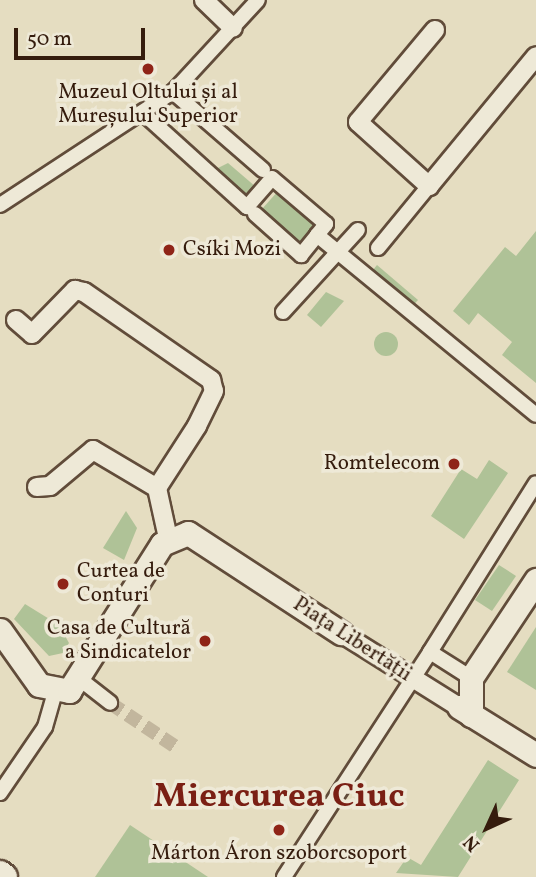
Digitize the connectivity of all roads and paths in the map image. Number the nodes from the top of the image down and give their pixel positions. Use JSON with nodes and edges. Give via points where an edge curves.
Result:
{"nodes":[{"id":1,"x":204,"y":0,"type":"edge"},
{"id":2,"x":258,"y":0,"type":"edge"},
{"id":3,"x":233,"y":28,"type":"junction"},
{"id":4,"x":435,"y":30,"type":"dead end"},
{"id":5,"x":536,"y":56,"type":"edge"},
{"id":6,"x":173,"y":92,"type":"junction"},
{"id":7,"x":144,"y":114,"type":"junction"},
{"id":8,"x":263,"y":170,"type":"dead end"},
{"id":9,"x":429,"y":186,"type":"junction"},
{"id":10,"x":0,"y":205,"type":"edge"},
{"id":11,"x":254,"y":214,"type":"dead end"},
{"id":12,"x":358,"y":230,"type":"dead end"},
{"id":13,"x":317,"y":235,"type":"junction"},
{"id":14,"x":378,"y":248,"type":"dead end"},
{"id":15,"x":338,"y":252,"type":"junction"},
{"id":16,"x":283,"y":312,"type":"dead end"},
{"id":17,"x":16,"y":320,"type":"dead end"},
{"id":18,"x":536,"y":415,"type":"edge"},
{"id":19,"x":536,"y":483,"type":"edge"},
{"id":20,"x":37,"y":487,"type":"dead end"},
{"id":21,"x":157,"y":488,"type":"junction"},
{"id":22,"x":167,"y":538,"type":"junction"},
{"id":23,"x":536,"y":580,"type":"edge"},
{"id":24,"x":0,"y":630,"type":"edge"},
{"id":25,"x":341,"y":633,"type":"joint"},
{"id":26,"x":429,"y":652,"type":"junction"},
{"id":27,"x":468,"y":676,"type":"dead end"},
{"id":28,"x":412,"y":677,"type":"junction"},
{"id":29,"x":81,"y":680,"type":"junction"},
{"id":30,"x":55,"y":692,"type":"junction"},
{"id":31,"x":110,"y":703,"type":"tunnel mouth"},
{"id":32,"x":465,"y":711,"type":"junction"},
{"id":33,"x":536,"y":755,"type":"edge"},
{"id":34,"x":0,"y":793,"type":"edge"},
{"id":35,"x":0,"y":874,"type":"edge"},
{"id":36,"x":4,"y":877,"type":"edge"},
{"id":37,"x":285,"y":877,"type":"edge"}],
"edges":[{"from":1,"to":3,"type":"street"},
{"from":2,"to":3,"type":"street"},
{"from":3,"to":6,"type":"street"},
{"from":4,"to":9,"type":"street","via":[[358,122]]},
{"from":5,"to":9,"type":"street"},
{"from":6,"to":7,"type":"street"},
{"from":6,"to":8,"type":"street"},
{"from":7,"to":10,"type":"street"},
{"from":7,"to":13,"type":"street","via":[[247,207],[272,178],[326,224]]},
{"from":9,"to":14,"type":"street"},
{"from":11,"to":13,"type":"street","via":[[301,255]]},
{"from":12,"to":15,"type":"street"},
{"from":13,"to":15,"type":"street"},
{"from":15,"to":16,"type":"street"},
{"from":15,"to":18,"type":"street"},
{"from":17,"to":21,"type":"street","via":[[32,334],[75,290],[93,296],[207,374],[214,390]]},
{"from":19,"to":26,"type":"street"},
{"from":20,"to":21,"type":"street","via":[[51,486],[93,450]]},
{"from":21,"to":22,"type":"street"},
{"from":22,"to":25,"type":"street","name":"Piața Libertății","via":[[194,536]]},
{"from":22,"to":29,"type":"street"},
{"from":23,"to":32,"type":"street","via":[[471,678]]},
{"from":24,"to":30,"type":"street","via":[[34,680]]},
{"from":25,"to":28,"type":"street","name":"Piața Libertății"},
{"from":26,"to":27,"type":"street"},
{"from":26,"to":28,"type":"street"},
{"from":28,"to":32,"type":"street","name":"Piața Libertății"},
{"from":28,"to":37,"type":"street"},
{"from":29,"to":30,"type":"street"},
{"from":29,"to":31,"type":"street"},
{"from":30,"to":34,"type":"street","via":[[45,727]]},
{"from":32,"to":33,"type":"street","name":"Piața Libertății"},
{"from":35,"to":36,"type":"main road"}]}
